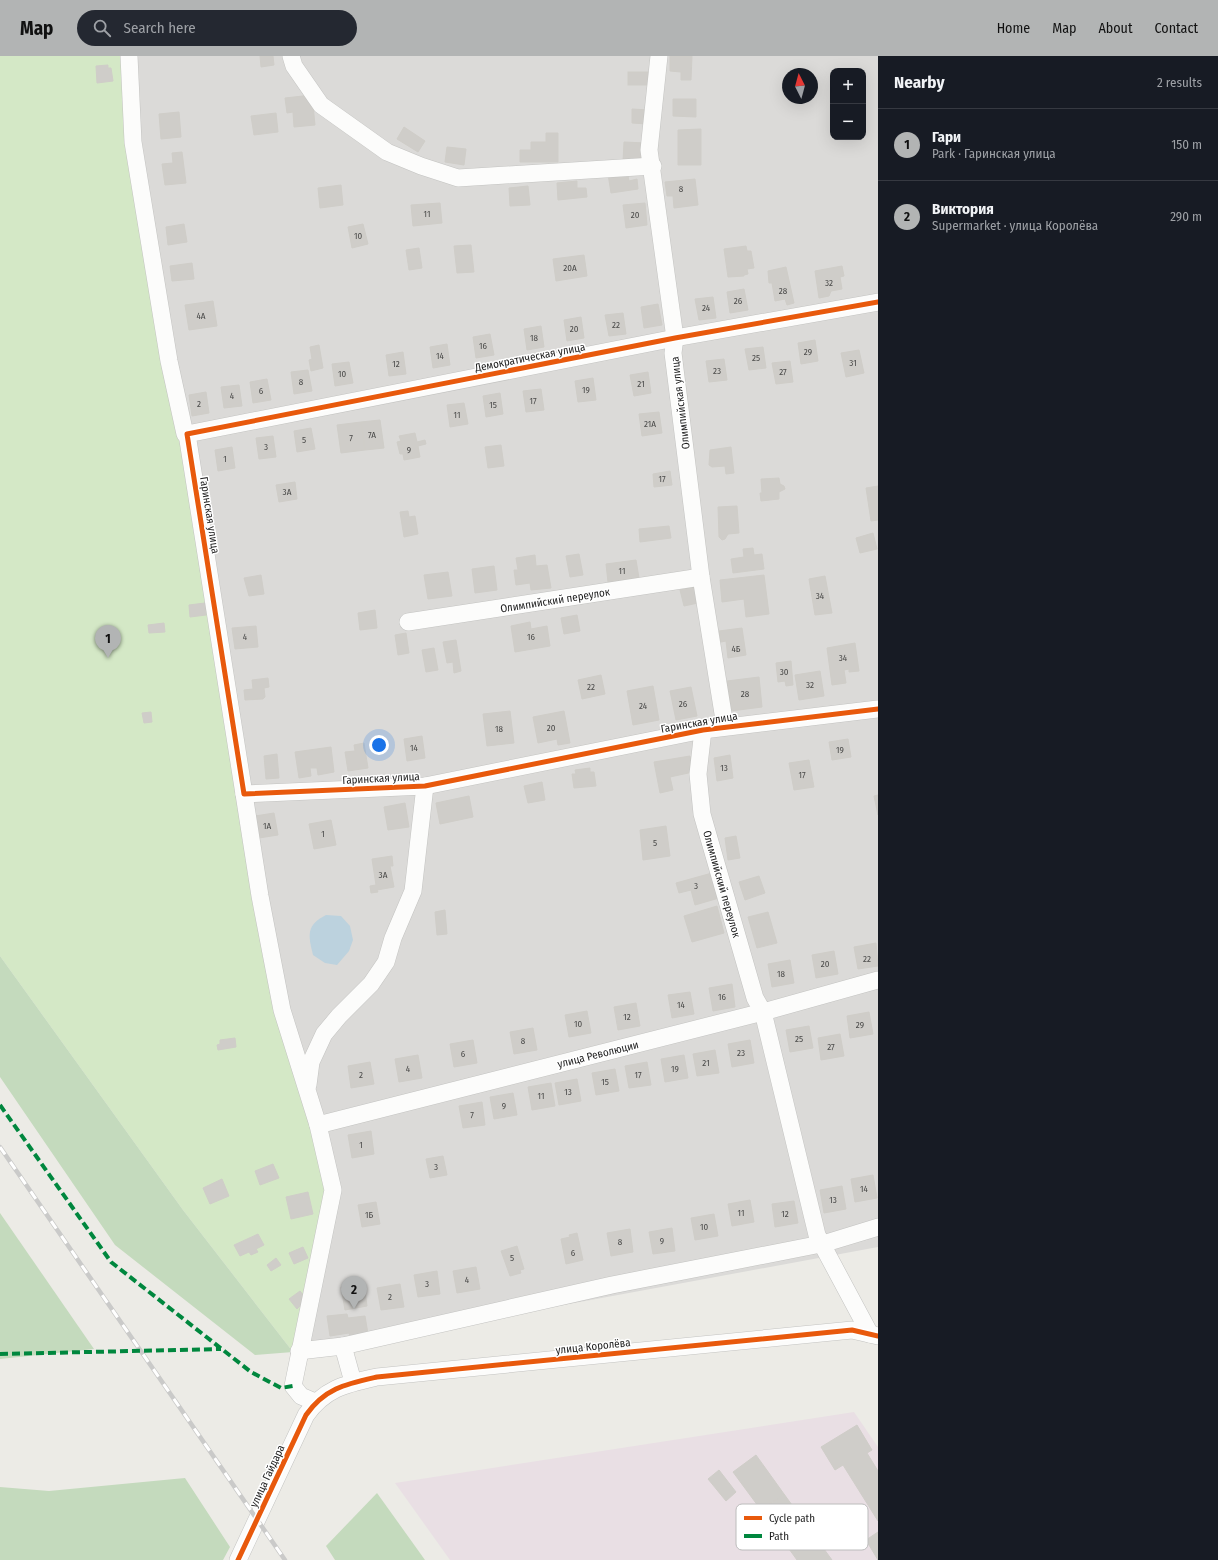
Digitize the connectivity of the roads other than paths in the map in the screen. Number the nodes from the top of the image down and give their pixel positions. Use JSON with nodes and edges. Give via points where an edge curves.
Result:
{"nodes":[{"id":1,"x":129,"y":56,"type":"edge"},
{"id":2,"x":291,"y":56,"type":"edge"},
{"id":3,"x":660,"y":56,"type":"edge"},
{"id":4,"x":652,"y":166,"type":"junction"},
{"id":5,"x":878,"y":302,"type":"edge"},
{"id":6,"x":675,"y":338,"type":"junction"},
{"id":7,"x":186,"y":434,"type":"junction"},
{"id":8,"x":701,"y":577,"type":"junction"},
{"id":9,"x":408,"y":622,"type":"dead end"},
{"id":10,"x":878,"y":710,"type":"edge"},
{"id":11,"x":725,"y":726,"type":"junction"},
{"id":12,"x":703,"y":730,"type":"junction"},
{"id":13,"x":425,"y":786,"type":"junction"},
{"id":14,"x":244,"y":794,"type":"junction"},
{"id":15,"x":878,"y":980,"type":"edge"},
{"id":16,"x":763,"y":1012,"type":"junction"},
{"id":17,"x":308,"y":1091,"type":"junction"},
{"id":18,"x":318,"y":1125,"type":"junction"},
{"id":19,"x":878,"y":1227,"type":"edge"},
{"id":20,"x":822,"y":1244,"type":"junction"},
{"id":21,"x":874,"y":1335,"type":"edge"},
{"id":22,"x":343,"y":1346,"type":"junction"},
{"id":23,"x":299,"y":1351,"type":"junction"},
{"id":24,"x":353,"y":1382,"type":"junction"},
{"id":25,"x":315,"y":1402,"type":"junction"},
{"id":26,"x":238,"y":1560,"type":"edge"}],
"edges":[{"from":1,"to":7,"type":"street","name":"Гаринская улица","via":[[132,142],[166,346]]},
{"from":2,"to":4,"type":"street","via":[[294,66],[321,105],[387,152],[458,178]]},
{"from":3,"to":4,"type":"street","name":"Олимпийская улица","via":[[649,150]]},
{"from":4,"to":6,"type":"street","name":"Олимпийская улица"},
{"from":5,"to":6,"type":"street","name":"Демократическая улица"},
{"from":6,"to":7,"type":"street","name":"Демократическая улица"},
{"from":6,"to":8,"type":"street","name":"Олимпийская улица","via":[[673,353]]},
{"from":7,"to":14,"type":"street","name":"Гаринская улица"},
{"from":8,"to":9,"type":"street","name":"Олимпийский переулок"},
{"from":8,"to":11,"type":"street","name":"Олимпийская улица"},
{"from":10,"to":11,"type":"street","name":"Гаринская улица"},
{"from":11,"to":12,"type":"street","name":"Гаринская улица"},
{"from":12,"to":13,"type":"street","name":"Гаринская улица"},
{"from":12,"to":16,"type":"street","name":"Олимпийский переулок","via":[[698,774],[702,814],[755,998]]},
{"from":13,"to":14,"type":"street","name":"Гаринская улица"},
{"from":13,"to":17,"type":"street","via":[[413,891],[386,962],[371,984],[324,1034],[311,1062]]},
{"from":14,"to":17,"type":"street","via":[[282,1010]]},
{"from":15,"to":16,"type":"street","name":"улица Революции"},
{"from":16,"to":18,"type":"street","name":"улица Революции"},
{"from":16,"to":20,"type":"street","name":"Олимпийский переулок","via":[[817,1235]]},
{"from":17,"to":18,"type":"street"},
{"from":18,"to":23,"type":"street","via":[[333,1190]]},
{"from":19,"to":20,"type":"street"},
{"from":20,"to":21,"type":"street","name":"Олимпийский переулок"},
{"from":20,"to":22,"type":"street","via":[[612,1285]]},
{"from":21,"to":24,"type":"street","name":"улица Королёва","via":[[852,1330],[377,1377]]},
{"from":22,"to":23,"type":"street"},
{"from":22,"to":24,"type":"street"},
{"from":23,"to":25,"type":"street","via":[[293,1386],[301,1396]]},
{"from":24,"to":25,"type":"street","name":"улица Королёва","via":[[336,1388]]},
{"from":25,"to":26,"type":"street","name":"улица Гайдара","via":[[306,1415]]}]}
